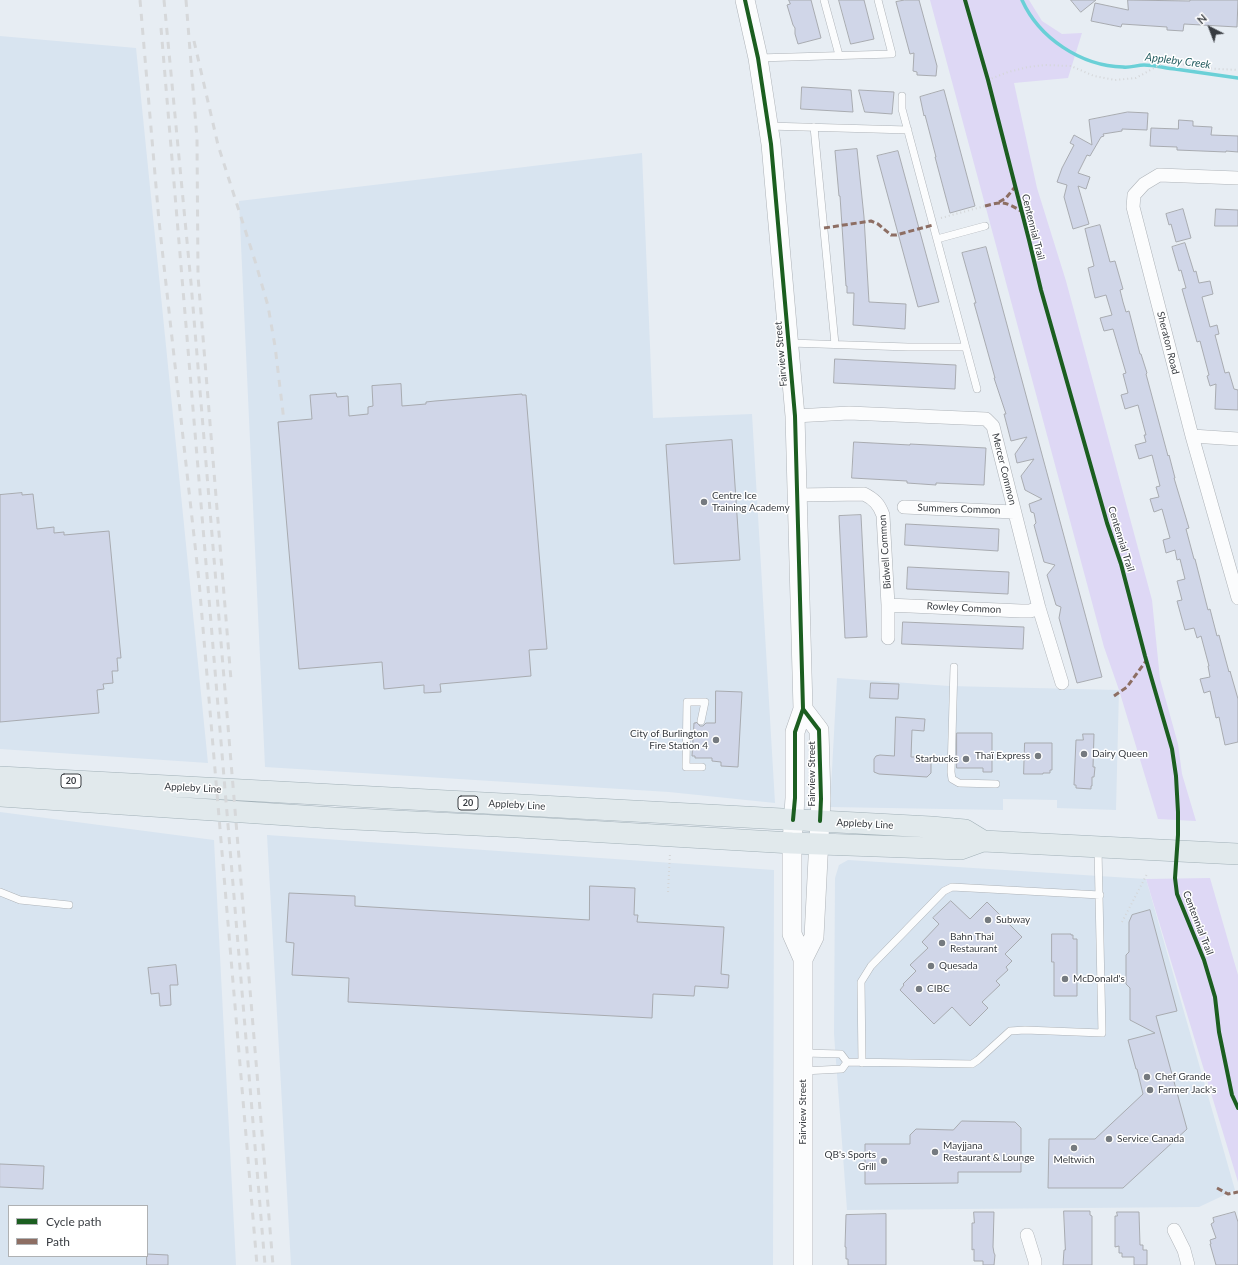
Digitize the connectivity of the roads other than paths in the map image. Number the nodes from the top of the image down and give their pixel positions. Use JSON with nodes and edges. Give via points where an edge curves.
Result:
{"nodes":[{"id":1,"x":745,"y":0,"type":"edge"},
{"id":2,"x":824,"y":0,"type":"edge"},
{"id":3,"x":878,"y":0,"type":"edge"},
{"id":4,"x":839,"y":56,"type":"junction"},
{"id":5,"x":758,"y":58,"type":"junction"},
{"id":6,"x":902,"y":96,"type":"dead end"},
{"id":7,"x":768,"y":126,"type":"junction"},
{"id":8,"x":814,"y":127,"type":"junction"},
{"id":9,"x":908,"y":130,"type":"junction"},
{"id":10,"x":1238,"y":178,"type":"edge"},
{"id":11,"x":985,"y":226,"type":"dead end"},
{"id":12,"x":937,"y":239,"type":"junction"},
{"id":13,"x":788,"y":343,"type":"junction"},
{"id":14,"x":835,"y":344,"type":"junction"},
{"id":15,"x":965,"y":347,"type":"junction"},
{"id":16,"x":977,"y":389,"type":"dead end"},
{"id":17,"x":795,"y":416,"type":"junction"},
{"id":18,"x":1192,"y":436,"type":"junction"},
{"id":19,"x":1238,"y":439,"type":"edge"},
{"id":20,"x":796,"y":495,"type":"junction"},
{"id":21,"x":904,"y":507,"type":"dead end"},
{"id":22,"x":1014,"y":512,"type":"junction"},
{"id":23,"x":1237,"y":591,"type":"edge"},
{"id":24,"x":888,"y":605,"type":"junction"},
{"id":25,"x":1039,"y":608,"type":"junction"},
{"id":26,"x":888,"y":638,"type":"dead end"},
{"id":27,"x":954,"y":667,"type":"dead end"},
{"id":28,"x":1062,"y":683,"type":"dead end"},
{"id":29,"x":803,"y":709,"type":"junction"},
{"id":30,"x":701,"y":721,"type":"dead end"},
{"id":31,"x":702,"y":767,"type":"dead end"},
{"id":32,"x":0,"y":777,"type":"edge"},
{"id":33,"x":996,"y":784,"type":"dead end"},
{"id":34,"x":0,"y":796,"type":"edge"},
{"id":35,"x":794,"y":820,"type":"junction"},
{"id":36,"x":820,"y":821,"type":"junction"},
{"id":37,"x":983,"y":841,"type":"junction"},
{"id":38,"x":792,"y":843,"type":"junction"},
{"id":39,"x":818,"y":844,"type":"junction"},
{"id":40,"x":1098,"y":847,"type":"junction"},
{"id":41,"x":1238,"y":854,"type":"edge"},
{"id":42,"x":0,"y":892,"type":"edge"},
{"id":43,"x":1100,"y":895,"type":"junction"},
{"id":44,"x":69,"y":905,"type":"dead end"},
{"id":45,"x":803,"y":959,"type":"junction"},
{"id":46,"x":803,"y":1062,"type":"junction"},
{"id":47,"x":847,"y":1062,"type":"junction"},
{"id":48,"x":862,"y":1062,"type":"junction"},
{"id":49,"x":1174,"y":1230,"type":"dead end"},
{"id":50,"x":1027,"y":1235,"type":"dead end"},
{"id":51,"x":803,"y":1265,"type":"edge"},
{"id":52,"x":1036,"y":1265,"type":"edge"},
{"id":53,"x":1188,"y":1265,"type":"edge"}],
"edges":[{"from":1,"to":5,"type":"street","name":"Fairview Street"},
{"from":2,"to":4,"type":"lane"},
{"from":3,"to":4,"type":"lane","via":[[892,54]]},
{"from":4,"to":5,"type":"lane"},
{"from":5,"to":7,"type":"street","name":"Fairview Street"},
{"from":6,"to":9,"type":"lane","via":[[902,109]]},
{"from":7,"to":8,"type":"lane"},
{"from":7,"to":13,"type":"street","name":"Fairview Street"},
{"from":8,"to":9,"type":"lane"},
{"from":8,"to":14,"type":"lane"},
{"from":9,"to":12,"type":"lane"},
{"from":10,"to":18,"type":"street","name":"Sheraton Road","via":[[1159,175],[1144,184],[1134,195],[1133,207]]},
{"from":11,"to":12,"type":"lane"},
{"from":12,"to":15,"type":"lane"},
{"from":13,"to":14,"type":"lane"},
{"from":13,"to":17,"type":"street","name":"Fairview Street"},
{"from":14,"to":15,"type":"lane"},
{"from":15,"to":16,"type":"lane"},
{"from":17,"to":20,"type":"street","name":"Fairview Street"},
{"from":17,"to":22,"type":"street","name":"Mercer Common","via":[[849,413],[986,419],[993,426]]},
{"from":18,"to":19,"type":"street"},
{"from":18,"to":23,"type":"street","name":"Sheraton Road"},
{"from":20,"to":24,"type":"street","name":"Bidwell Common","via":[[864,494],[878,504],[883,515]]},
{"from":20,"to":29,"type":"street","name":"Fairview Street"},
{"from":21,"to":22,"type":"street","name":"Summers Common"},
{"from":22,"to":25,"type":"street","name":"Mercer Common"},
{"from":24,"to":25,"type":"street","name":"Rowley Common","via":[[1021,611]]},
{"from":24,"to":26,"type":"street","name":"Bidwell Common"},
{"from":25,"to":28,"type":"street","name":"Mercer Common"},
{"from":27,"to":33,"type":"lane","via":[[952,779],[959,783]]},
{"from":29,"to":35,"type":"street","name":"Fairview Street","via":[[795,732]]},
{"from":29,"to":36,"type":"street","name":"Fairview Street","via":[[819,730]]},
{"from":30,"to":31,"type":"lane","via":[[705,702],[687,702],[686,767]]},
{"from":32,"to":35,"type":"main road","name":"Appleby Line","number":"20"},
{"from":34,"to":38,"type":"main road","name":"Appleby Line","number":"20","via":[[334,818],[518,826]]},
{"from":35,"to":36,"type":"main road","name":"Appleby Line","number":"20"},
{"from":35,"to":38,"type":"street","name":"Fairview Street"},
{"from":36,"to":37,"type":"main road","name":"Appleby Line","via":[[965,830]]},
{"from":36,"to":39,"type":"street","name":"Fairview Street"},
{"from":37,"to":39,"type":"main road","name":"Appleby Line","via":[[961,849]]},
{"from":37,"to":40,"type":"main road","name":"Appleby Line"},
{"from":38,"to":39,"type":"main road","name":"Appleby Line","number":"20"},
{"from":38,"to":45,"type":"street","name":"Fairview Street","via":[[792,934]]},
{"from":39,"to":45,"type":"street","name":"Fairview Street","via":[[814,937]]},
{"from":40,"to":41,"type":"main road","name":"Appleby Line"},
{"from":40,"to":43,"type":"lane"},
{"from":42,"to":44,"type":"lane","via":[[20,900]]},
{"from":43,"to":48,"type":"lane","via":[[952,887],[944,890],[871,966],[861,982]]},
{"from":43,"to":48,"type":"lane","via":[[1102,1033],[1010,1031],[978,1060],[964,1065]]},
{"from":45,"to":46,"type":"street","name":"Fairview Street"},
{"from":46,"to":47,"type":"lane","via":[[842,1069]]},
{"from":46,"to":47,"type":"lane","via":[[841,1054]]},
{"from":46,"to":51,"type":"street","name":"Fairview Street"},
{"from":47,"to":48,"type":"lane"},
{"from":49,"to":53,"type":"street"},
{"from":50,"to":52,"type":"street"}]}
